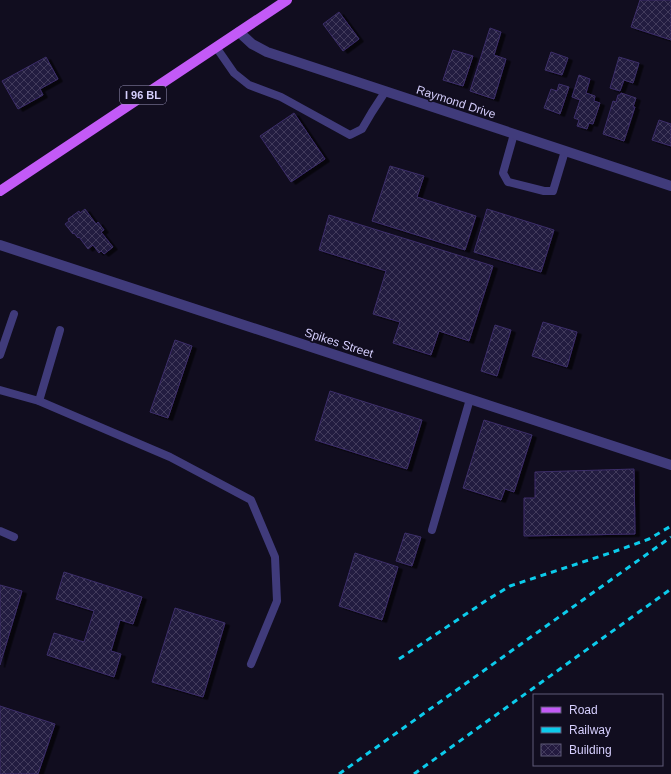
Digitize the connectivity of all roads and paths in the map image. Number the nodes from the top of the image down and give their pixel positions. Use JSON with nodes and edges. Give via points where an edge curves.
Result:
{"nodes":[{"id":1,"x":287,"y":0,"type":"edge"},
{"id":2,"x":239,"y":32,"type":"junction"},
{"id":3,"x":216,"y":47,"type":"junction"},
{"id":4,"x":385,"y":92,"type":"junction"},
{"id":5,"x":514,"y":134,"type":"junction"},
{"id":6,"x":565,"y":151,"type":"junction"},
{"id":7,"x":671,"y":186,"type":"edge"},
{"id":8,"x":0,"y":191,"type":"edge"},
{"id":9,"x":0,"y":245,"type":"edge"},
{"id":10,"x":14,"y":314,"type":"dead end"},
{"id":11,"x":60,"y":330,"type":"dead end"},
{"id":12,"x":0,"y":355,"type":"edge"},
{"id":13,"x":0,"y":390,"type":"edge"},
{"id":14,"x":470,"y":399,"type":"junction"},
{"id":15,"x":39,"y":401,"type":"junction"},
{"id":16,"x":671,"y":465,"type":"edge"},
{"id":17,"x":432,"y":530,"type":"dead end"},
{"id":18,"x":0,"y":531,"type":"edge"},
{"id":19,"x":14,"y":537,"type":"dead end"},
{"id":20,"x":251,"y":664,"type":"dead end"}],
"edges":[{"from":1,"to":2,"type":"main road","number":"I 96 BL"},
{"from":2,"to":3,"type":"main road","number":"I 96 BL"},
{"from":2,"to":4,"type":"street","name":"Raymond Drive","via":[[252,44],[267,52]]},
{"from":3,"to":4,"type":"lane","via":[[234,73],[249,85],[281,97],[350,135],[362,129]]},
{"from":3,"to":8,"type":"main road","number":"I 96 BL"},
{"from":4,"to":5,"type":"street","name":"Raymond Drive"},
{"from":5,"to":6,"type":"street","name":"Raymond Drive"},
{"from":5,"to":6,"type":"lane","via":[[503,173],[508,182],[553,191]]},
{"from":6,"to":7,"type":"street","name":"Raymond Drive"},
{"from":9,"to":14,"type":"street","name":"Spikes Street"},
{"from":10,"to":12,"type":"lane"},
{"from":11,"to":15,"type":"lane"},
{"from":13,"to":15,"type":"lane"},
{"from":14,"to":16,"type":"street","name":"Spikes Street"},
{"from":14,"to":17,"type":"lane"},
{"from":15,"to":20,"type":"lane","via":[[170,457],[252,500],[275,556],[277,600]]},
{"from":18,"to":19,"type":"lane"}]}
